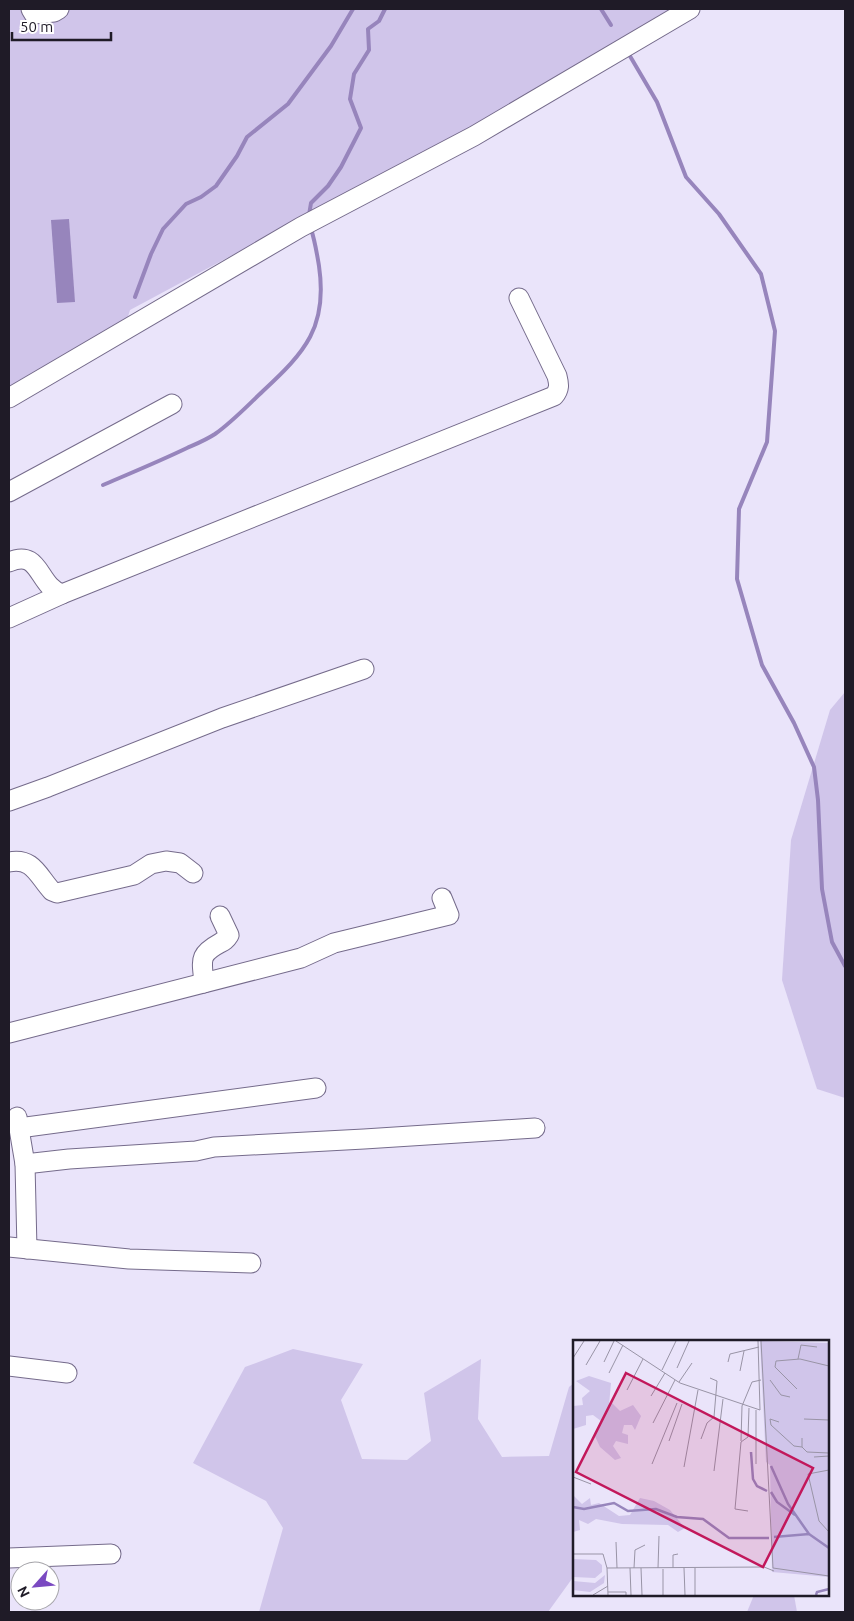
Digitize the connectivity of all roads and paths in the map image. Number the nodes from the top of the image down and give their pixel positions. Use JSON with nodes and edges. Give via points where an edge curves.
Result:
{"nodes":[{"id":1,"x":31,"y":9,"type":"edge"},
{"id":2,"x":59,"y":9,"type":"edge"},
{"id":3,"x":690,"y":9,"type":"edge"},
{"id":4,"x":519,"y":298,"type":"dead end"},
{"id":5,"x":9,"y":398,"type":"edge"},
{"id":6,"x":172,"y":404,"type":"dead end"},
{"id":7,"x":9,"y":492,"type":"edge"},
{"id":8,"x":9,"y":562,"type":"edge"},
{"id":9,"x":62,"y":594,"type":"junction"},
{"id":10,"x":9,"y":618,"type":"edge"},
{"id":11,"x":364,"y":669,"type":"dead end"},
{"id":12,"x":9,"y":801,"type":"edge"},
{"id":13,"x":9,"y":862,"type":"edge"},
{"id":14,"x":193,"y":873,"type":"dead end"},
{"id":15,"x":442,"y":898,"type":"dead end"},
{"id":16,"x":220,"y":916,"type":"dead end"},
{"id":17,"x":204,"y":983,"type":"junction"},
{"id":18,"x":9,"y":1033,"type":"edge"},
{"id":19,"x":316,"y":1088,"type":"dead end"},
{"id":20,"x":535,"y":1128,"type":"dead end"},
{"id":21,"x":421,"y":1145,"type":"dead end"},
{"id":22,"x":196,"y":1151,"type":"junction"},
{"id":23,"x":25,"y":1164,"type":"junction"},
{"id":24,"x":18,"y":1248,"type":"edge"},
{"id":25,"x":251,"y":1263,"type":"dead end"},
{"id":26,"x":9,"y":1366,"type":"edge"},
{"id":27,"x":67,"y":1373,"type":"dead end"},
{"id":28,"x":112,"y":1554,"type":"dead end"},
{"id":29,"x":9,"y":1558,"type":"edge"}],
"edges":[{"from":1,"to":2,"type":"street","via":[[34,14]]},
{"from":3,"to":5,"type":"street","via":[[474,136],[301,227]]},
{"from":4,"to":9,"type":"street","via":[[557,376],[558,392],[554,396]]},
{"from":6,"to":7,"type":"street"},
{"from":8,"to":9,"type":"street","via":[[22,558],[33,563],[48,585]]},
{"from":9,"to":10,"type":"street"},
{"from":11,"to":12,"type":"street","via":[[222,718]]},
{"from":13,"to":14,"type":"street","via":[[18,860],[31,865],[52,891],[57,892],[134,875],[151,864],[166,861],[180,863]]},
{"from":15,"to":17,"type":"street","via":[[449,915],[334,943],[301,958]]},
{"from":16,"to":17,"type":"street","via":[[228,935],[207,949],[202,961]]},
{"from":17,"to":18,"type":"street"},
{"from":19,"to":23,"type":"street","via":[[18,1122]]},
{"from":20,"to":22,"type":"street","via":[[214,1147]]},
{"from":21,"to":22,"type":"street","via":[[221,1153]]},
{"from":22,"to":23,"type":"street"},
{"from":23,"to":24,"type":"street"},
{"from":24,"to":25,"type":"street","via":[[129,1259]]},
{"from":26,"to":27,"type":"street"},
{"from":28,"to":29,"type":"street"}]}
